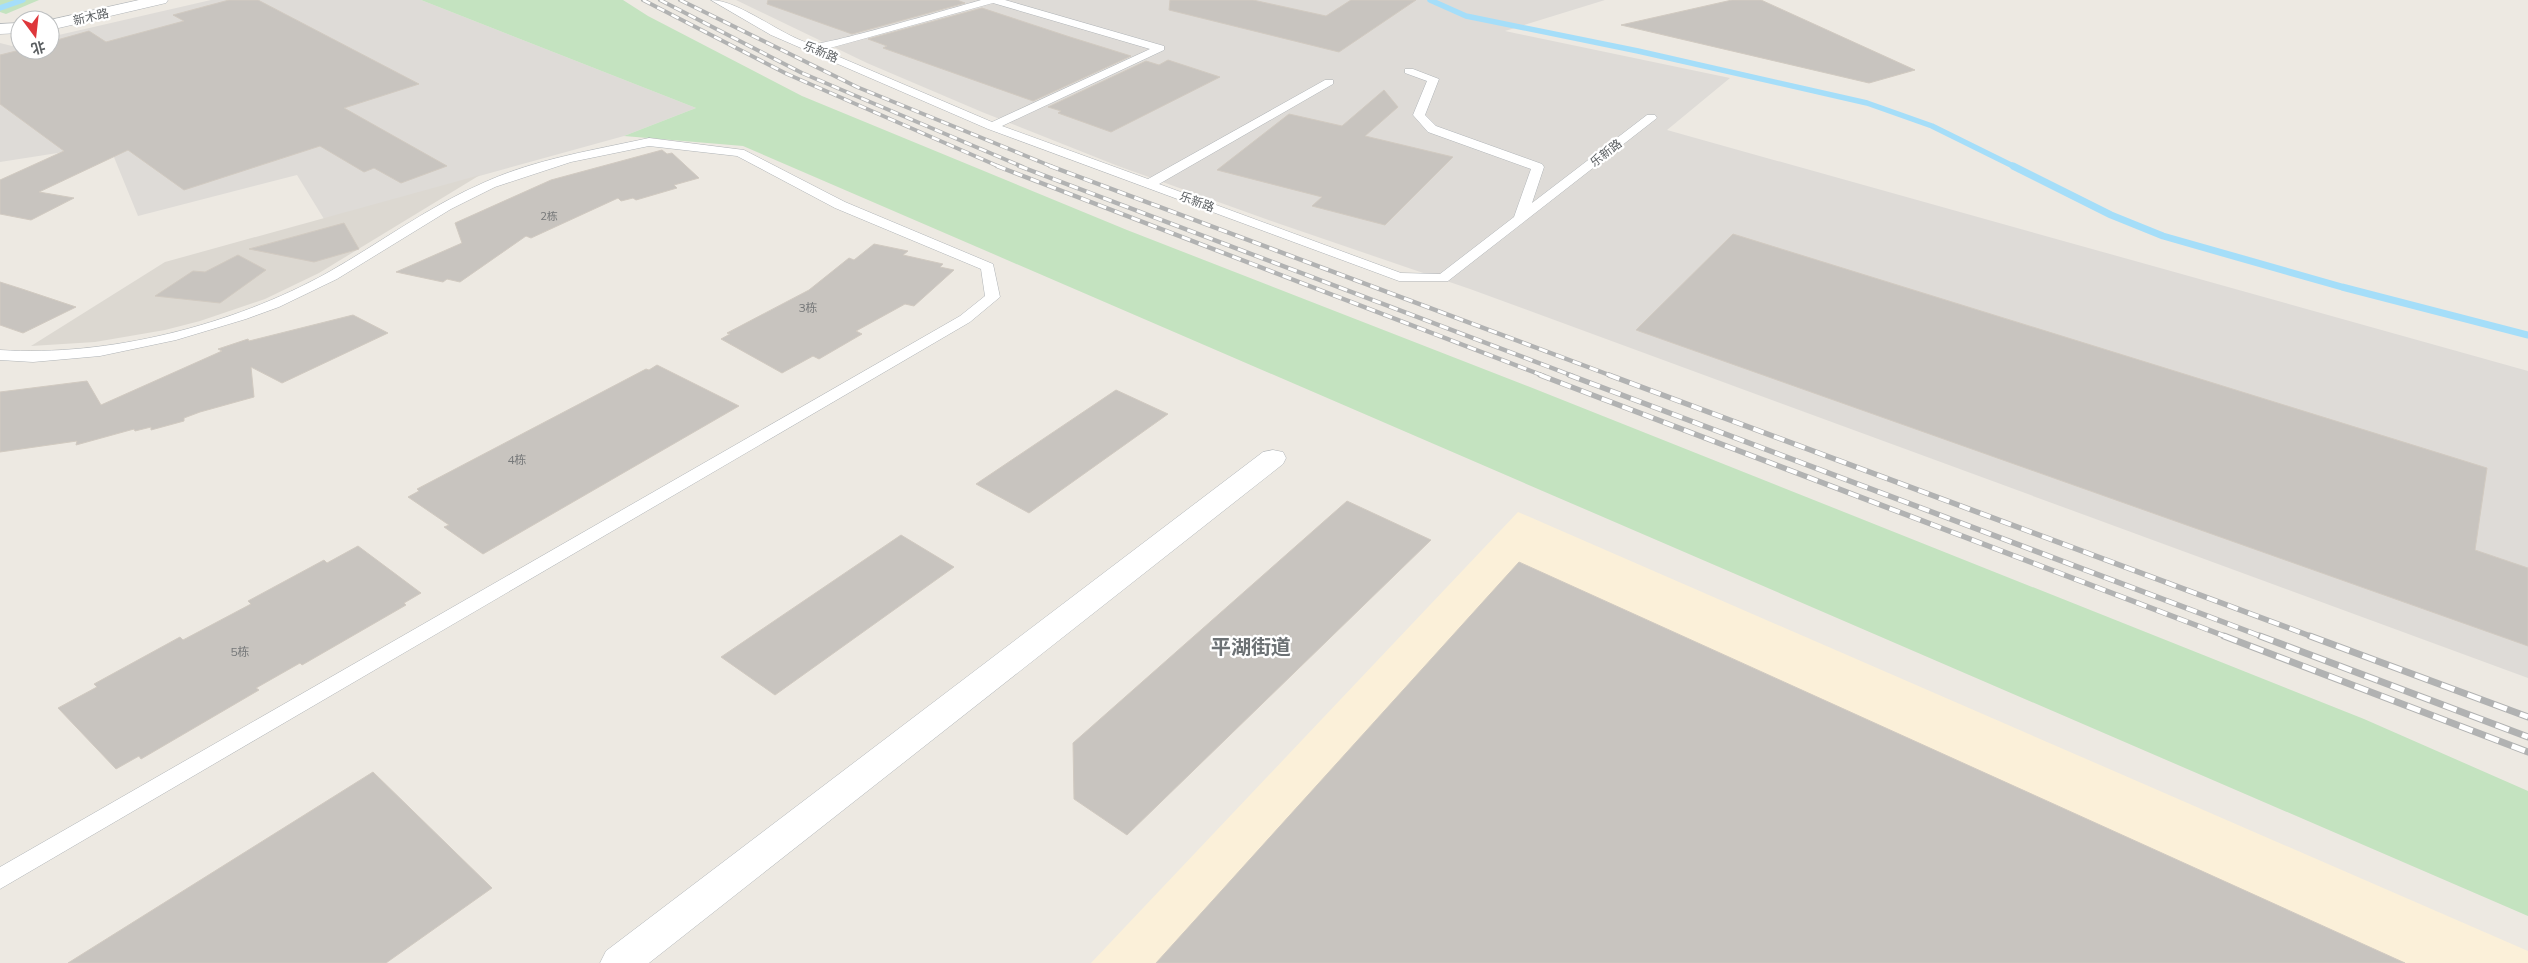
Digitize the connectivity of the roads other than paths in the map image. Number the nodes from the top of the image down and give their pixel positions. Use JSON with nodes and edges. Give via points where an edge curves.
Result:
{"nodes":[{"id":1,"x":160,"y":0,"type":"edge"},
{"id":2,"x":716,"y":0,"type":"edge"},
{"id":3,"x":993,"y":0,"type":"edge"},
{"id":4,"x":60,"y":23,"type":"edge"},
{"id":5,"x":813,"y":49,"type":"junction"},
{"id":6,"x":1409,"y":71,"type":"dead end"},
{"id":7,"x":1330,"y":82,"type":"dead end"},
{"id":8,"x":1651,"y":118,"type":"dead end"},
{"id":9,"x":992,"y":126,"type":"junction"},
{"id":10,"x":1149,"y":184,"type":"junction"},
{"id":11,"x":1520,"y":219,"type":"junction"},
{"id":12,"x":0,"y":355,"type":"edge"},
{"id":13,"x":1274,"y":458,"type":"dead end"},
{"id":14,"x":0,"y":879,"type":"edge"},
{"id":15,"x":620,"y":963,"type":"edge"}],
"edges":[{"from":1,"to":4,"type":"street","name":"新木路"},
{"from":2,"to":5,"type":"lane","name":"乐新路","via":[[775,33]]},
{"from":3,"to":5,"type":"lane"},
{"from":3,"to":9,"type":"lane","via":[[1160,48]]},
{"from":5,"to":9,"type":"lane","name":"乐新路"},
{"from":6,"to":11,"type":"lane","via":[[1433,79],[1419,115],[1432,129],[1538,167]]},
{"from":7,"to":10,"type":"lane"},
{"from":8,"to":11,"type":"lane","name":"乐新路"},
{"from":9,"to":10,"type":"lane","name":"乐新路"},
{"from":10,"to":11,"type":"lane","name":"乐新路","via":[[1399,277],[1443,278]]},
{"from":12,"to":14,"type":"lane","via":[[33,357],[100,351],[171,337],[241,316],[332,276],[446,206],[490,184],[568,159],[649,142],[740,153],[840,205],[988,268],[993,297],[965,319]]},
{"from":13,"to":15,"type":"street"}]}
